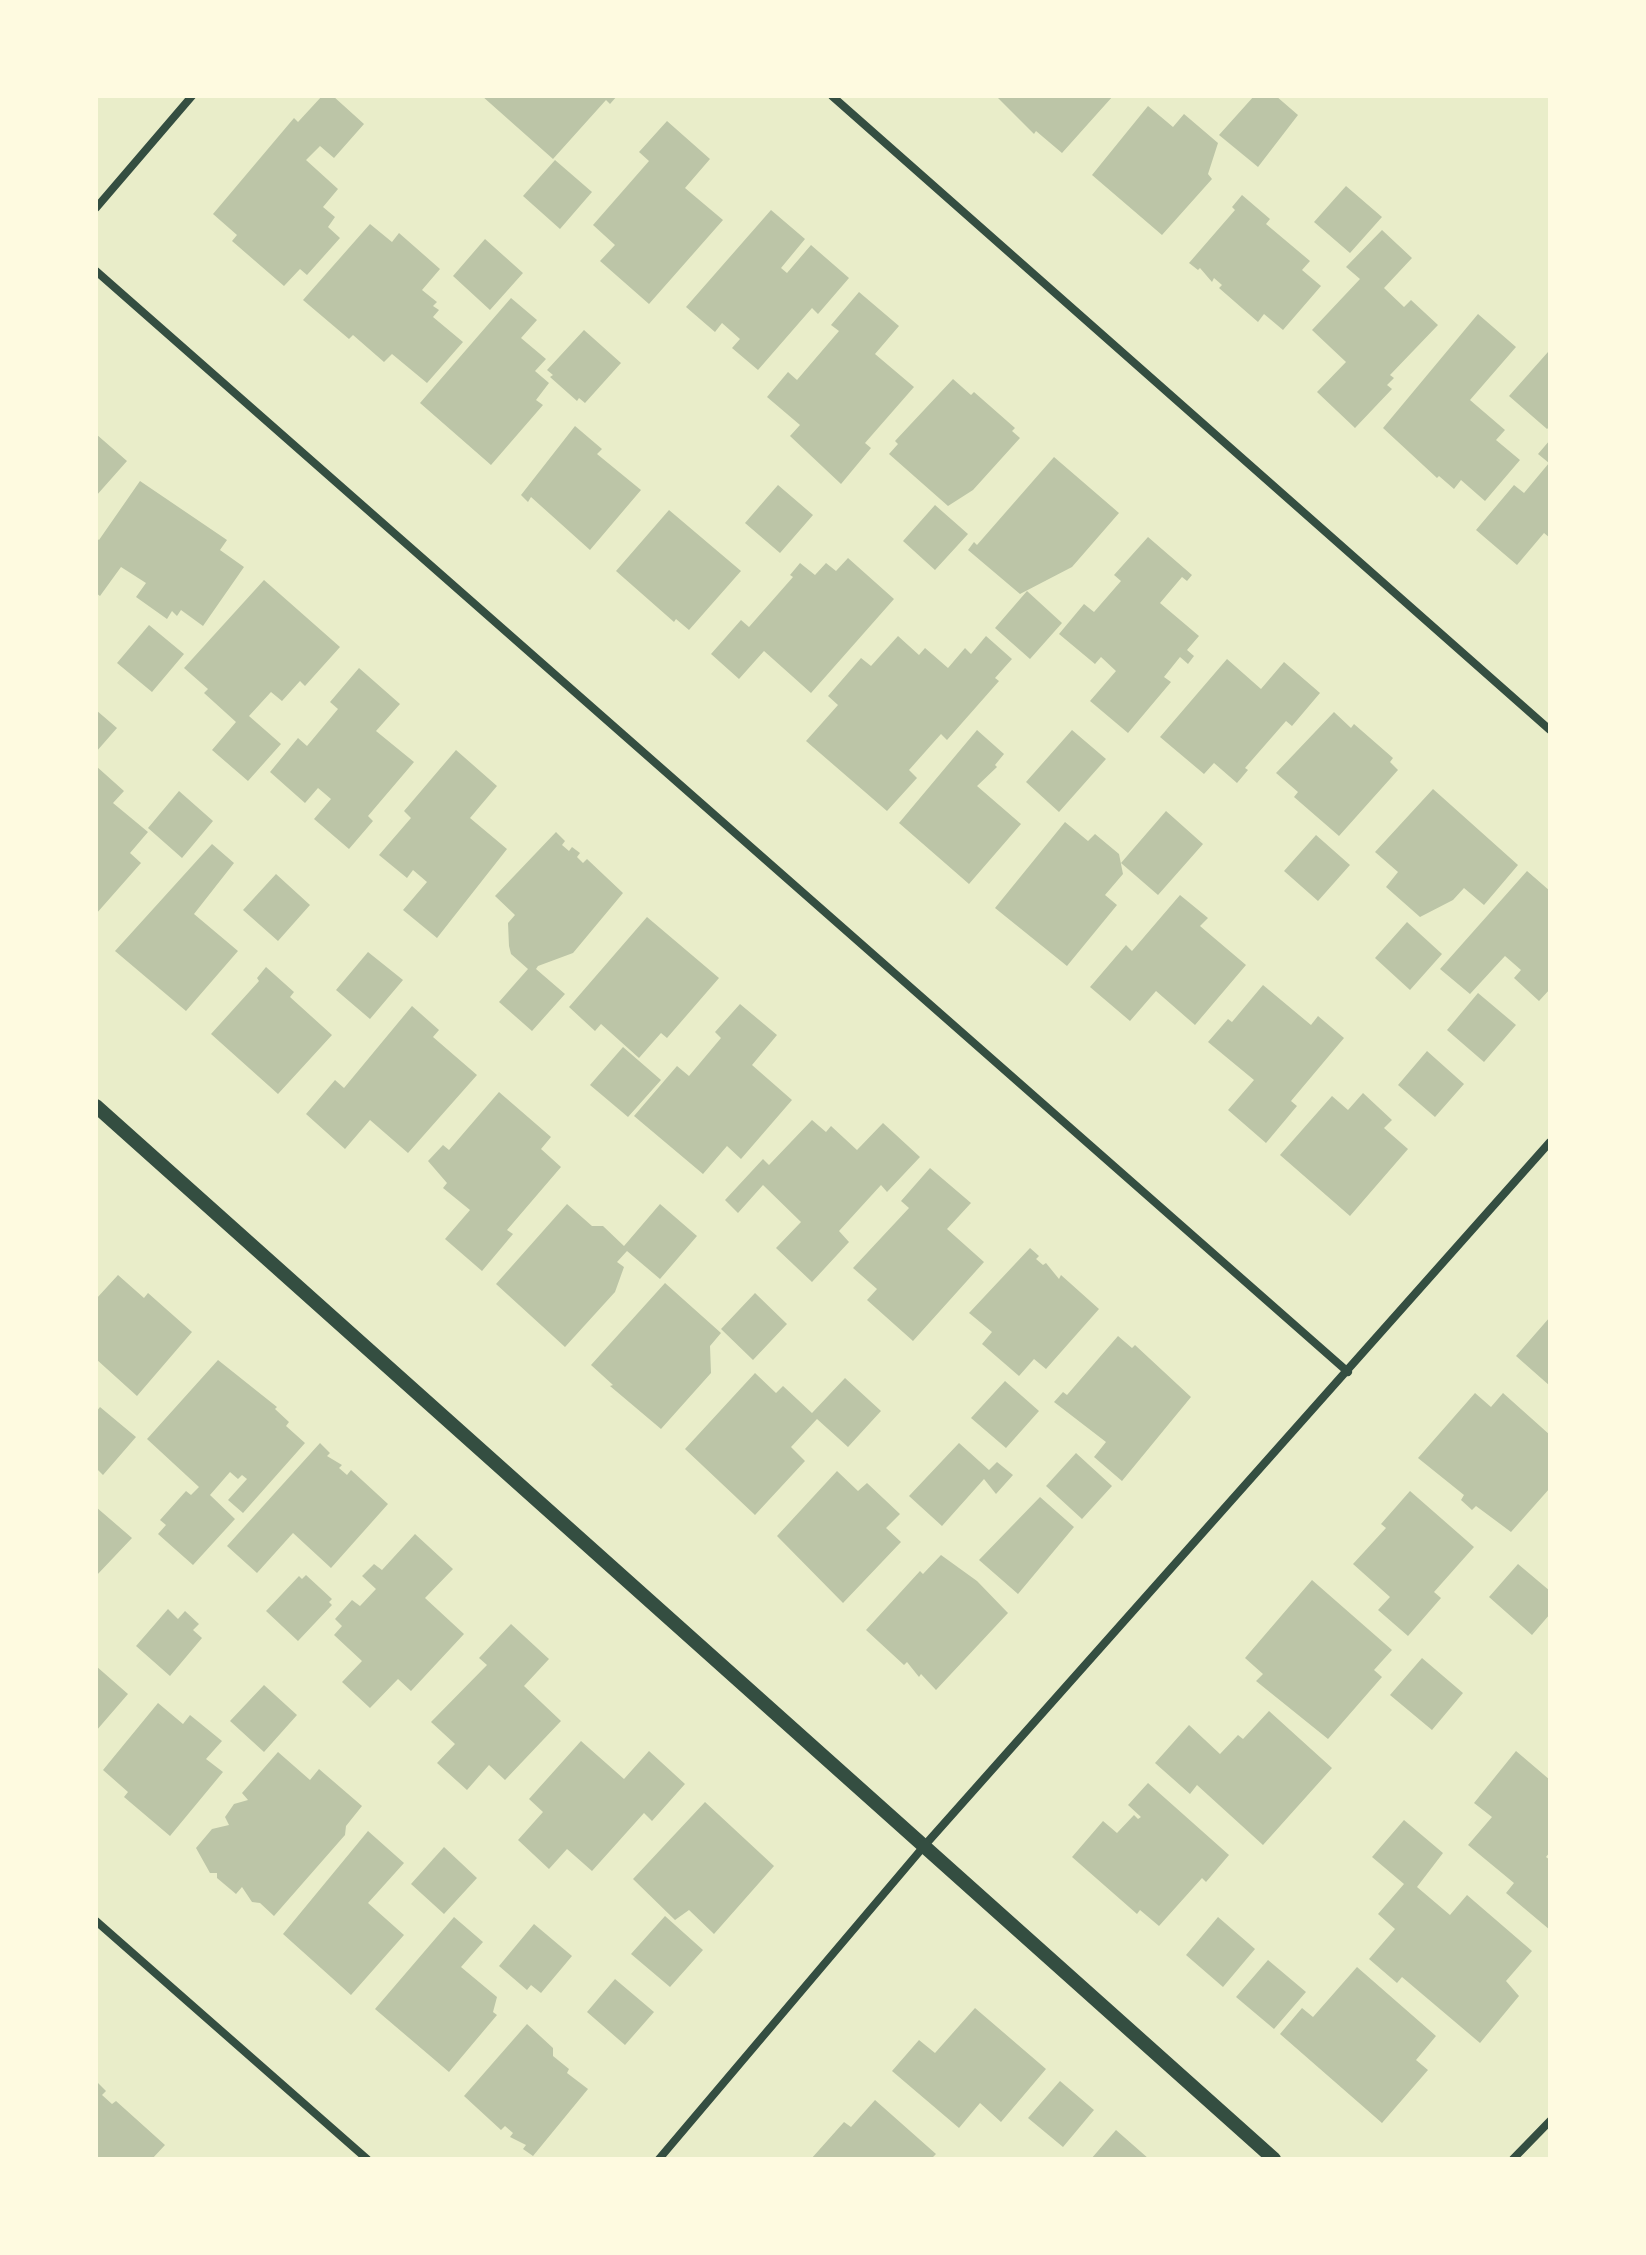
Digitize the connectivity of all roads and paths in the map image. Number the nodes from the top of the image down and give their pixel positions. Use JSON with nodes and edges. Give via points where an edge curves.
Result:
{"nodes":[{"id":1,"x":192,"y":96,"type":"edge"},
{"id":2,"x":832,"y":96,"type":"edge"},
{"id":3,"x":96,"y":208,"type":"edge"},
{"id":4,"x":96,"y":271,"type":"edge"},
{"id":5,"x":1550,"y":730,"type":"edge"},
{"id":6,"x":96,"y":1106,"type":"edge"},
{"id":7,"x":1550,"y":1142,"type":"edge"},
{"id":8,"x":1348,"y":1372,"type":"junction"},
{"id":9,"x":925,"y":1845,"type":"junction"},
{"id":10,"x":96,"y":1921,"type":"edge"},
{"id":11,"x":1550,"y":2121,"type":"edge"},
{"id":12,"x":367,"y":2159,"type":"edge"},
{"id":13,"x":659,"y":2159,"type":"edge"},
{"id":14,"x":1274,"y":2159,"type":"edge"},
{"id":15,"x":1513,"y":2159,"type":"edge"}],
"edges":[{"from":1,"to":3,"type":"street"},
{"from":2,"to":5,"type":"street"},
{"from":4,"to":8,"type":"street"},
{"from":6,"to":9,"type":"street"},
{"from":7,"to":8,"type":"street"},
{"from":8,"to":9,"type":"street"},
{"from":9,"to":13,"type":"street"},
{"from":9,"to":14,"type":"street"},
{"from":10,"to":12,"type":"street"},
{"from":11,"to":15,"type":"street"}]}
